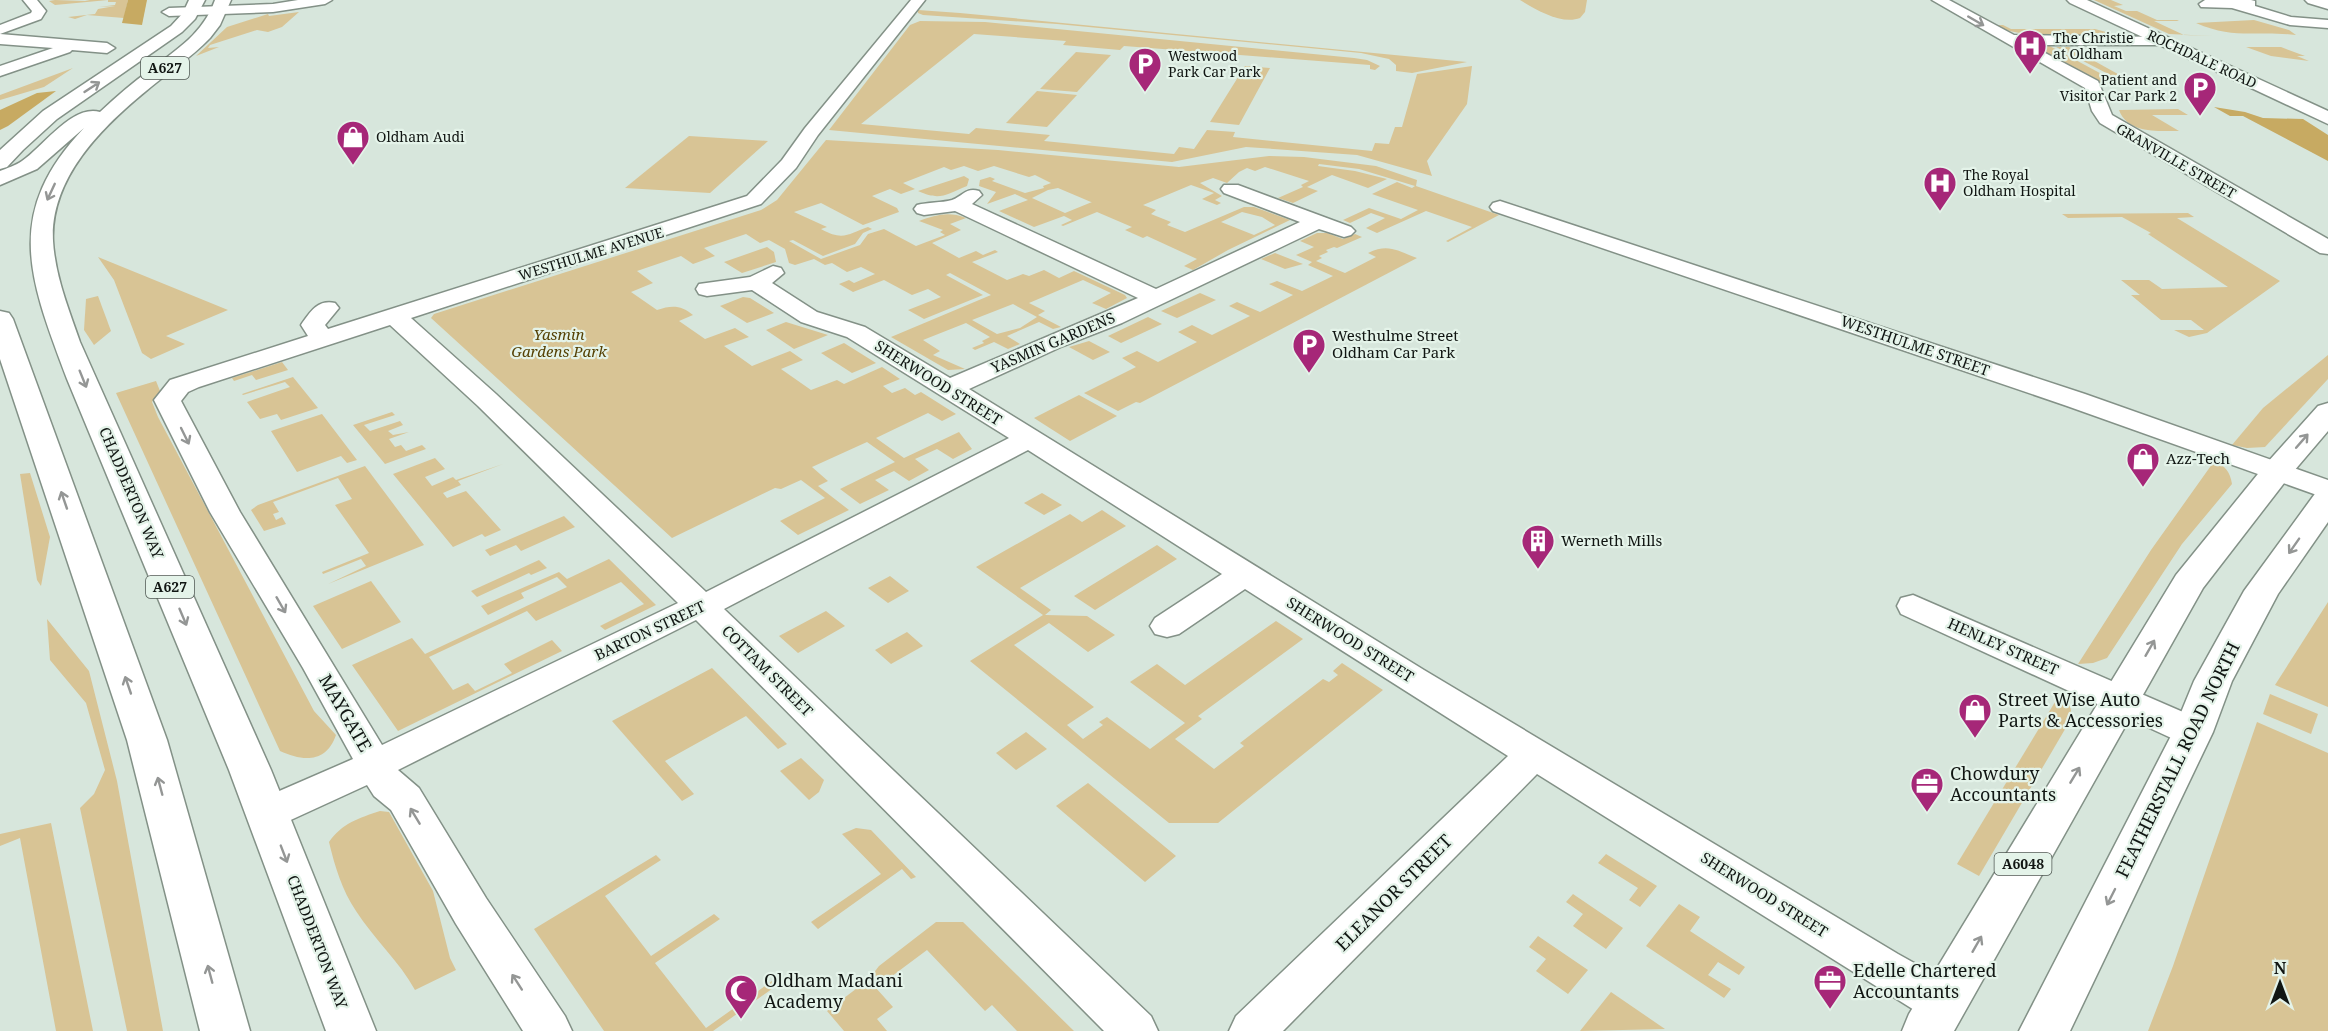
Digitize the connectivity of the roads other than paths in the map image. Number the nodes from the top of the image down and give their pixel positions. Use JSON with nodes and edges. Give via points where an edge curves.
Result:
{"nodes":[{"id":1,"x":30,"y":0,"type":"edge"},
{"id":2,"x":325,"y":0,"type":"edge"},
{"id":3,"x":918,"y":0,"type":"edge"},
{"id":4,"x":1939,"y":0,"type":"edge"},
{"id":5,"x":2075,"y":0,"type":"edge"},
{"id":6,"x":2313,"y":0,"type":"edge"},
{"id":7,"x":2206,"y":4,"type":"dead end"},
{"id":8,"x":2233,"y":4,"type":"junction"},
{"id":9,"x":2250,"y":4,"type":"dead end"},
{"id":10,"x":2328,"y":4,"type":"edge"},
{"id":11,"x":170,"y":6,"type":"edge"},
{"id":12,"x":194,"y":6,"type":"edge"},
{"id":13,"x":219,"y":12,"type":"edge"},
{"id":14,"x":2328,"y":24,"type":"edge"},
{"id":15,"x":0,"y":30,"type":"edge"},
{"id":16,"x":0,"y":39,"type":"edge"},
{"id":17,"x":2013,"y":40,"type":"junction"},
{"id":18,"x":2161,"y":40,"type":"junction"},
{"id":19,"x":75,"y":45,"type":"junction"},
{"id":20,"x":107,"y":48,"type":"dead end"},
{"id":21,"x":145,"y":49,"type":"junction"},
{"id":22,"x":0,"y":71,"type":"edge"},
{"id":23,"x":115,"y":109,"type":"junction"},
{"id":24,"x":2328,"y":118,"type":"edge"},
{"id":25,"x":83,"y":144,"type":"junction"},
{"id":26,"x":49,"y":147,"type":"junction"},
{"id":27,"x":4,"y":155,"type":"edge"},
{"id":28,"x":0,"y":179,"type":"edge"},
{"id":29,"x":1238,"y":195,"type":"dead end"},
{"id":30,"x":1500,"y":207,"type":"dead end"},
{"id":31,"x":924,"y":208,"type":"dead end"},
{"id":32,"x":1318,"y":221,"type":"junction"},
{"id":33,"x":1344,"y":231,"type":"dead end"},
{"id":34,"x":1090,"y":246,"type":"dead end"},
{"id":35,"x":2328,"y":248,"type":"edge"},
{"id":36,"x":1067,"y":256,"type":"junction"},
{"id":37,"x":707,"y":289,"type":"dead end"},
{"id":38,"x":1157,"y":298,"type":"junction"},
{"id":39,"x":327,"y":308,"type":"dead end"},
{"id":40,"x":394,"y":316,"type":"junction"},
{"id":41,"x":0,"y":319,"type":"edge"},
{"id":42,"x":322,"y":338,"type":"junction"},
{"id":43,"x":179,"y":386,"type":"joint"},
{"id":44,"x":950,"y":388,"type":"junction"},
{"id":45,"x":2328,"y":412,"type":"edge"},
{"id":46,"x":1028,"y":439,"type":"junction"},
{"id":47,"x":2277,"y":471,"type":"junction"},
{"id":48,"x":2328,"y":490,"type":"edge"},
{"id":49,"x":2328,"y":498,"type":"edge"},
{"id":50,"x":1245,"y":574,"type":"junction"},
{"id":51,"x":701,"y":606,"type":"junction"},
{"id":52,"x":1913,"y":606,"type":"dead end"},
{"id":53,"x":1167,"y":626,"type":"dead end"},
{"id":54,"x":2120,"y":699,"type":"junction"},
{"id":55,"x":2193,"y":732,"type":"junction"},
{"id":56,"x":1535,"y":753,"type":"junction"},
{"id":57,"x":375,"y":765,"type":"junction"},
{"id":58,"x":268,"y":813,"type":"junction"},
{"id":59,"x":1935,"y":1017,"type":"edge"},
{"id":60,"x":225,"y":1031,"type":"edge"},
{"id":61,"x":351,"y":1031,"type":"edge"},
{"id":62,"x":549,"y":1031,"type":"edge"},
{"id":63,"x":1135,"y":1031,"type":"edge"},
{"id":64,"x":1252,"y":1031,"type":"edge"},
{"id":65,"x":2044,"y":1031,"type":"edge"}],
"edges":[{"from":1,"to":15,"type":"street","via":[[38,14]]},
{"from":2,"to":13,"type":"street"},
{"from":3,"to":40,"type":"street","name":"WESTHULME AVENUE","via":[[789,164],[754,200]]},
{"from":4,"to":17,"type":"street","name":"GRANVILLE STREET","one_way":true},
{"from":5,"to":18,"type":"main road","name":"ROCHDALE ROAD"},
{"from":6,"to":10,"type":"main road"},
{"from":7,"to":8,"type":"street"},
{"from":8,"to":9,"type":"street"},
{"from":8,"to":14,"type":"street","via":[[2288,24]]},
{"from":11,"to":12,"type":"street"},
{"from":11,"to":21,"type":"main road","number":"A627","via":[[164,22],[145,41]]},
{"from":12,"to":13,"type":"street"},
{"from":12,"to":21,"type":"main road","number":"A627","via":[[161,42]]},
{"from":13,"to":23,"type":"main road","name":"CHADDERTON WAY","number":"A627","via":[[183,55]]},
{"from":16,"to":19,"type":"street"},
{"from":17,"to":18,"type":"street"},
{"from":17,"to":35,"type":"street","name":"GRANVILLE STREET","via":[[2092,85],[2099,112],[2106,119]]},
{"from":18,"to":24,"type":"main road","name":"ROCHDALE ROAD"},
{"from":19,"to":20,"type":"street"},
{"from":19,"to":22,"type":"street"},
{"from":27,"to":21,"type":"main road","number":"A627","one_way":true,"via":[[43,119]]},
{"from":23,"to":25,"type":"main road","name":"CHADDERTON WAY","number":"A627"},
{"from":23,"to":26,"type":"main road","number":"A627","via":[[83,120]]},
{"from":25,"to":26,"type":"main road"},
{"from":25,"to":58,"type":"main road","name":"CHADDERTON WAY","number":"A627","one_way":true,"via":[[48,198],[42,220],[46,276],[86,387]]},
{"from":26,"to":27,"type":"main road"},
{"from":26,"to":28,"type":"main road","via":[[30,165]]},
{"from":29,"to":32,"type":"street"},
{"from":30,"to":47,"type":"street","name":"WESTHULME STREET"},
{"from":31,"to":36,"type":"street","via":[[965,200]]},
{"from":32,"to":33,"type":"street"},
{"from":32,"to":38,"type":"street","name":"YASMIN GARDENS"},
{"from":34,"to":36,"type":"street"},
{"from":36,"to":38,"type":"street"},
{"from":37,"to":44,"type":"street","name":"SHERWOOD STREET","via":[[765,278],[809,317],[856,332]]},
{"from":38,"to":44,"type":"street","name":"YASMIN GARDENS"},
{"from":39,"to":42,"type":"street","via":[[313,326]]},
{"from":40,"to":42,"type":"street","name":"WESTHULME AVENUE"},
{"from":40,"to":51,"type":"street","name":"COTTAM STREET"},
{"from":60,"to":41,"type":"main road","one_way":true,"via":[[147,740]]},
{"from":42,"to":43,"type":"street","name":"WESTHULME AVENUE"},
{"from":43,"to":57,"type":"street","name":"MAYGATE","one_way":true,"via":[[167,400],[193,453]]},
{"from":44,"to":46,"type":"street","name":"SHERWOOD STREET"},
{"from":47,"to":45,"type":"main road","number":"A6048","one_way":true},
{"from":46,"to":50,"type":"street","name":"SHERWOOD STREET"},
{"from":46,"to":51,"type":"street","name":"BARTON STREET"},
{"from":47,"to":48,"type":"street","name":"WESTHULME STREET"},
{"from":54,"to":47,"type":"main road","number":"A6048","one_way":true,"via":[[2188,584]]},
{"from":49,"to":55,"type":"main road","name":"FEATHERSTALL ROAD NORTH","one_way":true,"via":[[2262,591],[2213,681]]},
{"from":50,"to":53,"type":"street"},
{"from":50,"to":56,"type":"street","name":"SHERWOOD STREET"},
{"from":51,"to":57,"type":"street","name":"BARTON STREET"},
{"from":51,"to":63,"type":"street","name":"COTTAM STREET"},
{"from":52,"to":54,"type":"street","name":"HENLEY STREET"},
{"from":54,"to":55,"type":"street","name":"HENLEY STREET"},
{"from":59,"to":54,"type":"main road","number":"A6048","one_way":true},
{"from":55,"to":65,"type":"main road","name":"FEATHERSTALL ROAD NORTH","one_way":true},
{"from":56,"to":59,"type":"street","name":"SHERWOOD STREET","via":[[1873,962]]},
{"from":56,"to":64,"type":"street","name":"ELEANOR STREET"},
{"from":57,"to":58,"type":"street","name":"BARTON STREET"},
{"from":62,"to":57,"type":"street","name":"MAYGATE","one_way":true,"via":[[405,799],[388,786]]},
{"from":58,"to":61,"type":"main road","name":"CHADDERTON WAY","number":"A627","one_way":true}]}
